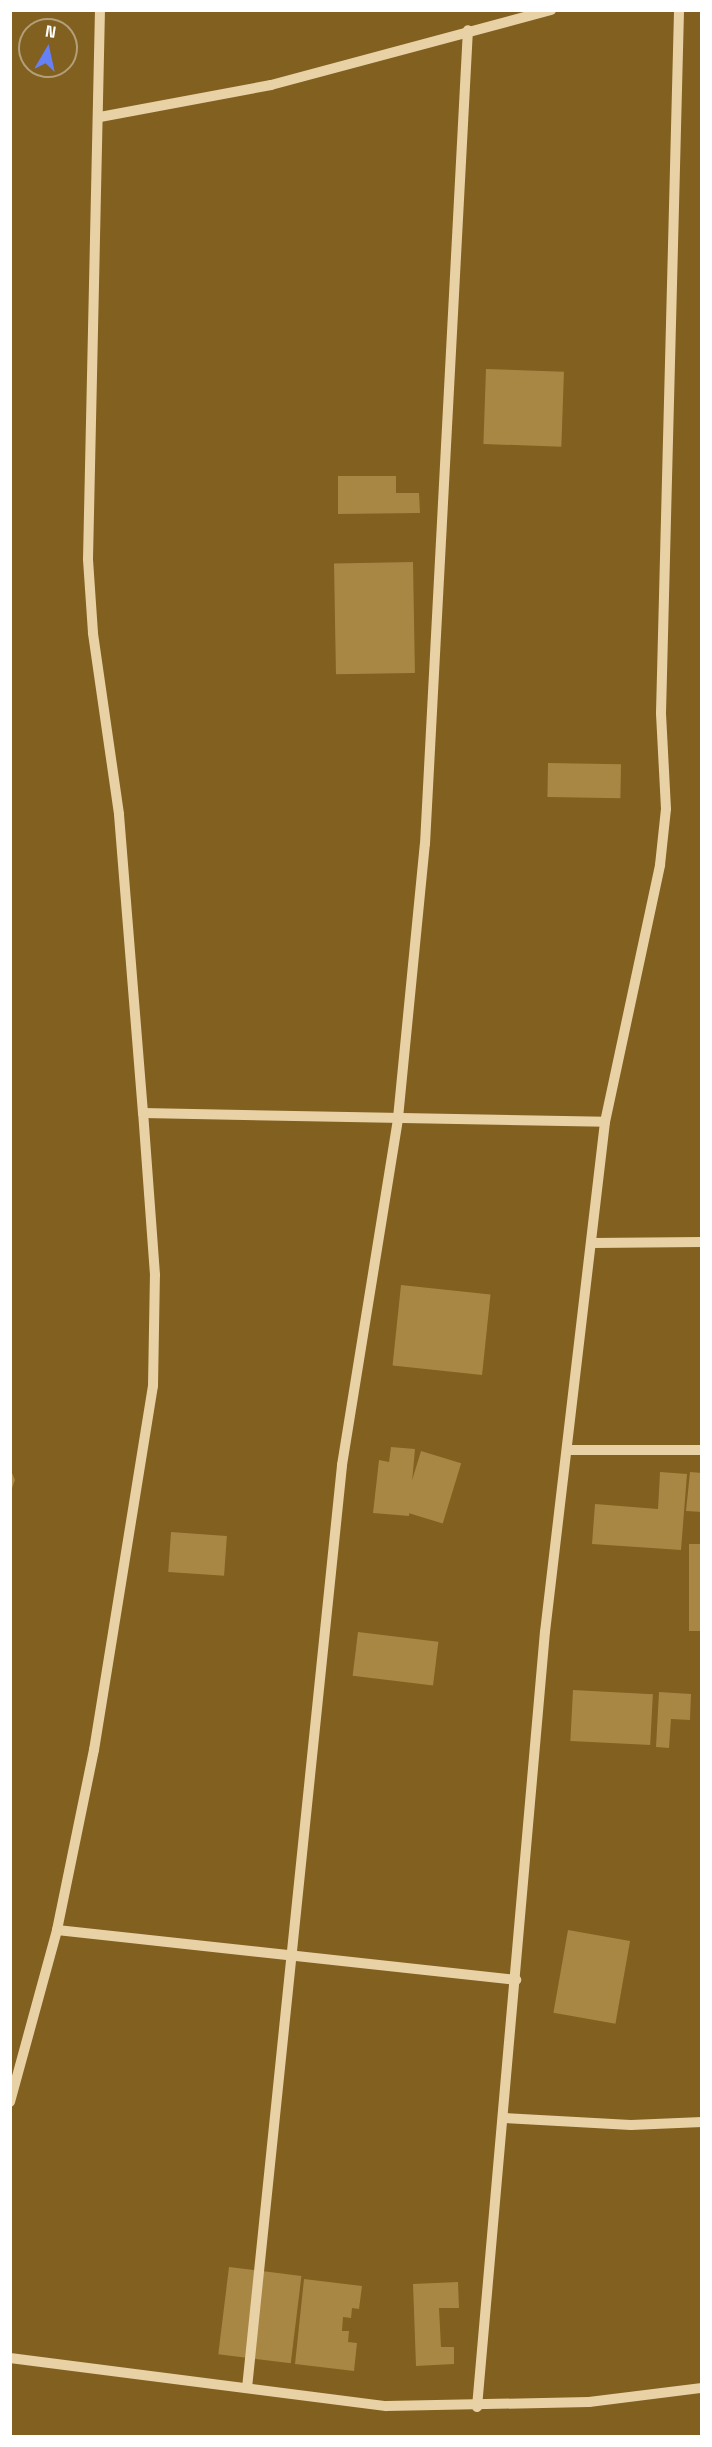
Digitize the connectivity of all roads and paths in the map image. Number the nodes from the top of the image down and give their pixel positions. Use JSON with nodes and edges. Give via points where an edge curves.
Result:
{"nodes":[{"id":1,"x":100,"y":10,"type":"edge"},
{"id":2,"x":551,"y":10,"type":"edge"},
{"id":3,"x":679,"y":10,"type":"edge"},
{"id":4,"x":468,"y":30,"type":"junction"},
{"id":5,"x":100,"y":117,"type":"junction"},
{"id":6,"x":143,"y":1113,"type":"junction"},
{"id":7,"x":398,"y":1118,"type":"junction"},
{"id":8,"x":605,"y":1122,"type":"junction"},
{"id":9,"x":702,"y":1242,"type":"edge"},
{"id":10,"x":592,"y":1243,"type":"junction"},
{"id":11,"x":568,"y":1450,"type":"junction"},
{"id":12,"x":702,"y":1450,"type":"edge"},
{"id":13,"x":57,"y":1930,"type":"junction"},
{"id":14,"x":288,"y":1951,"type":"junction"},
{"id":15,"x":516,"y":1980,"type":"junction"},
{"id":16,"x":10,"y":2102,"type":"edge"},
{"id":17,"x":504,"y":2118,"type":"junction"},
{"id":18,"x":702,"y":2122,"type":"edge"},
{"id":19,"x":10,"y":2358,"type":"edge"},
{"id":20,"x":247,"y":2388,"type":"junction"},
{"id":21,"x":702,"y":2388,"type":"edge"},
{"id":22,"x":477,"y":2407,"type":"junction"}],
"edges":[{"from":1,"to":5,"type":"street"},
{"from":2,"to":4,"type":"street"},
{"from":3,"to":8,"type":"street","via":[[661,713],[666,809],[660,865]]},
{"from":4,"to":5,"type":"street","via":[[271,86]]},
{"from":4,"to":7,"type":"street","via":[[425,844]]},
{"from":5,"to":6,"type":"street","via":[[88,559],[93,633],[119,814]]},
{"from":6,"to":7,"type":"street"},
{"from":6,"to":13,"type":"street","via":[[155,1275],[153,1386],[94,1750]]},
{"from":7,"to":8,"type":"street"},
{"from":7,"to":14,"type":"street","via":[[342,1465]]},
{"from":8,"to":10,"type":"street"},
{"from":9,"to":10,"type":"street"},
{"from":10,"to":11,"type":"street"},
{"from":11,"to":12,"type":"street"},
{"from":11,"to":15,"type":"street","via":[[545,1632]]},
{"from":13,"to":14,"type":"street"},
{"from":13,"to":16,"type":"street"},
{"from":14,"to":15,"type":"street"},
{"from":14,"to":20,"type":"street"},
{"from":15,"to":17,"type":"street"},
{"from":17,"to":18,"type":"street","via":[[631,2125]]},
{"from":17,"to":22,"type":"street"},
{"from":19,"to":20,"type":"street"},
{"from":20,"to":22,"type":"street","via":[[386,2406]]},
{"from":21,"to":22,"type":"street","via":[[589,2402]]}]}
